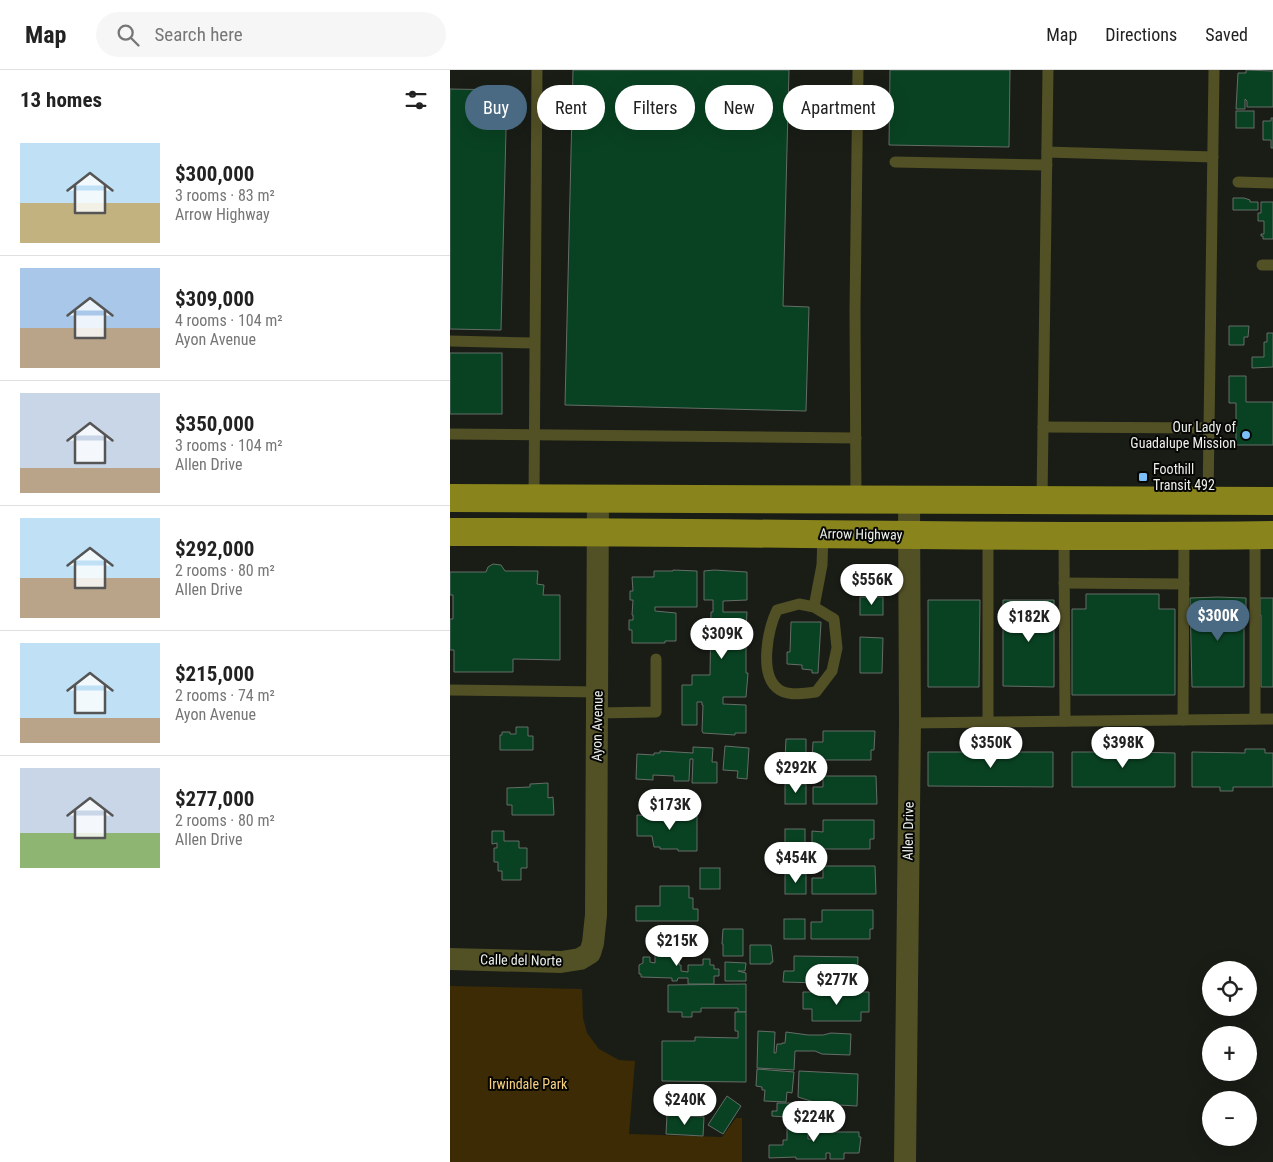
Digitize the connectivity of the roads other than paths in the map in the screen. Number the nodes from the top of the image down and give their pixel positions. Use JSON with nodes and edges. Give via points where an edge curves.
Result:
{"nodes":[{"id":1,"x":537,"y":70,"type":"edge"},
{"id":2,"x":858,"y":70,"type":"edge"},
{"id":3,"x":1048,"y":70,"type":"edge"},
{"id":4,"x":1214,"y":70,"type":"edge"},
{"id":5,"x":1047,"y":152,"type":"junction"},
{"id":6,"x":1213,"y":157,"type":"junction"},
{"id":7,"x":895,"y":162,"type":"dead end"},
{"id":8,"x":1047,"y":165,"type":"junction"},
{"id":9,"x":1238,"y":182,"type":"dead end"},
{"id":10,"x":1273,"y":183,"type":"edge"},
{"id":11,"x":450,"y":341,"type":"edge"},
{"id":12,"x":534,"y":344,"type":"junction"},
{"id":13,"x":1043,"y":427,"type":"junction"},
{"id":14,"x":1209,"y":428,"type":"junction"},
{"id":15,"x":450,"y":434,"type":"edge"},
{"id":16,"x":533,"y":435,"type":"junction"},
{"id":17,"x":856,"y":438,"type":"junction"},
{"id":18,"x":450,"y":498,"type":"edge"},
{"id":19,"x":534,"y":498,"type":"junction"},
{"id":20,"x":598,"y":498,"type":"junction"},
{"id":21,"x":856,"y":499,"type":"junction"},
{"id":22,"x":909,"y":499,"type":"junction"},
{"id":23,"x":1042,"y":500,"type":"junction"},
{"id":24,"x":1208,"y":501,"type":"junction"},
{"id":25,"x":1273,"y":501,"type":"edge"},
{"id":26,"x":599,"y":531,"type":"junction"},
{"id":27,"x":450,"y":532,"type":"edge"},
{"id":28,"x":823,"y":534,"type":"junction"},
{"id":29,"x":909,"y":535,"type":"junction"},
{"id":30,"x":988,"y":535,"type":"junction"},
{"id":31,"x":1064,"y":535,"type":"junction"},
{"id":32,"x":1264,"y":535,"type":"edge"},
{"id":33,"x":1184,"y":536,"type":"junction"},
{"id":34,"x":1064,"y":583,"type":"junction"},
{"id":35,"x":1184,"y":584,"type":"junction"},
{"id":36,"x":814,"y":607,"type":"junction"},
{"id":37,"x":656,"y":659,"type":"dead end"},
{"id":38,"x":450,"y":690,"type":"edge"},
{"id":39,"x":598,"y":702,"type":"junction"},
{"id":40,"x":1273,"y":719,"type":"edge"},
{"id":41,"x":1182,"y":720,"type":"junction"},
{"id":42,"x":1255,"y":720,"type":"junction"},
{"id":43,"x":1065,"y":721,"type":"junction"},
{"id":44,"x":988,"y":722,"type":"junction"},
{"id":45,"x":910,"y":723,"type":"junction"},
{"id":46,"x":590,"y":954,"type":"joint"},
{"id":47,"x":450,"y":959,"type":"edge"},
{"id":48,"x":905,"y":1162,"type":"edge"}],
"edges":[{"from":1,"to":12,"type":"lane"},
{"from":2,"to":17,"type":"lane"},
{"from":3,"to":5,"type":"lane"},
{"from":4,"to":6,"type":"lane"},
{"from":5,"to":6,"type":"lane"},
{"from":5,"to":8,"type":"lane"},
{"from":6,"to":14,"type":"lane"},
{"from":7,"to":8,"type":"lane"},
{"from":8,"to":13,"type":"lane"},
{"from":9,"to":10,"type":"lane"},
{"from":11,"to":12,"type":"lane"},
{"from":12,"to":16,"type":"lane"},
{"from":13,"to":14,"type":"lane"},
{"from":13,"to":23,"type":"lane"},
{"from":14,"to":24,"type":"lane"},
{"from":15,"to":16,"type":"lane"},
{"from":16,"to":17,"type":"lane"},
{"from":16,"to":19,"type":"lane"},
{"from":17,"to":21,"type":"lane"},
{"from":18,"to":19,"type":"main road"},
{"from":19,"to":20,"type":"main road"},
{"from":20,"to":21,"type":"main road"},
{"from":20,"to":26,"type":"street","name":"Ayon Avenue"},
{"from":21,"to":22,"type":"main road"},
{"from":22,"to":23,"type":"main road"},
{"from":22,"to":29,"type":"street","name":"Allen Drive"},
{"from":23,"to":24,"type":"main road"},
{"from":24,"to":25,"type":"main road"},
{"from":26,"to":27,"type":"main road","name":"Arrow Highway"},
{"from":26,"to":28,"type":"main road","name":"Arrow Highway"},
{"from":26,"to":39,"type":"street","name":"Ayon Avenue"},
{"from":28,"to":29,"type":"main road","name":"Arrow Highway"},
{"from":28,"to":36,"type":"lane","via":[[822,565]]},
{"from":29,"to":30,"type":"main road","name":"Arrow Highway"},
{"from":29,"to":45,"type":"street","name":"Allen Drive"},
{"from":30,"to":31,"type":"main road","name":"Arrow Highway"},
{"from":30,"to":44,"type":"lane"},
{"from":31,"to":33,"type":"main road","name":"Arrow Highway"},
{"from":31,"to":34,"type":"lane"},
{"from":32,"to":33,"type":"main road","name":"Arrow Highway"},
{"from":32,"to":42,"type":"lane"},
{"from":33,"to":35,"type":"lane"},
{"from":34,"to":35,"type":"lane"},
{"from":34,"to":43,"type":"lane"},
{"from":35,"to":41,"type":"lane"},
{"from":36,"to":36,"type":"lane","via":[[834,620],[837,648],[832,671],[816,692],[796,694],[778,690],[769,678],[767,661],[771,623],[777,610],[799,604]]},
{"from":37,"to":39,"type":"lane","via":[[656,712]]},
{"from":38,"to":39,"type":"lane"},
{"from":39,"to":46,"type":"street","name":"Ayon Avenue","via":[[596,915]]},
{"from":40,"to":42,"type":"lane"},
{"from":41,"to":42,"type":"lane"},
{"from":41,"to":43,"type":"lane"},
{"from":43,"to":44,"type":"lane"},
{"from":44,"to":45,"type":"lane"},
{"from":45,"to":48,"type":"street","name":"Allen Drive"},
{"from":46,"to":47,"type":"street","name":"Calle del Norte","via":[[561,962]]}]}
